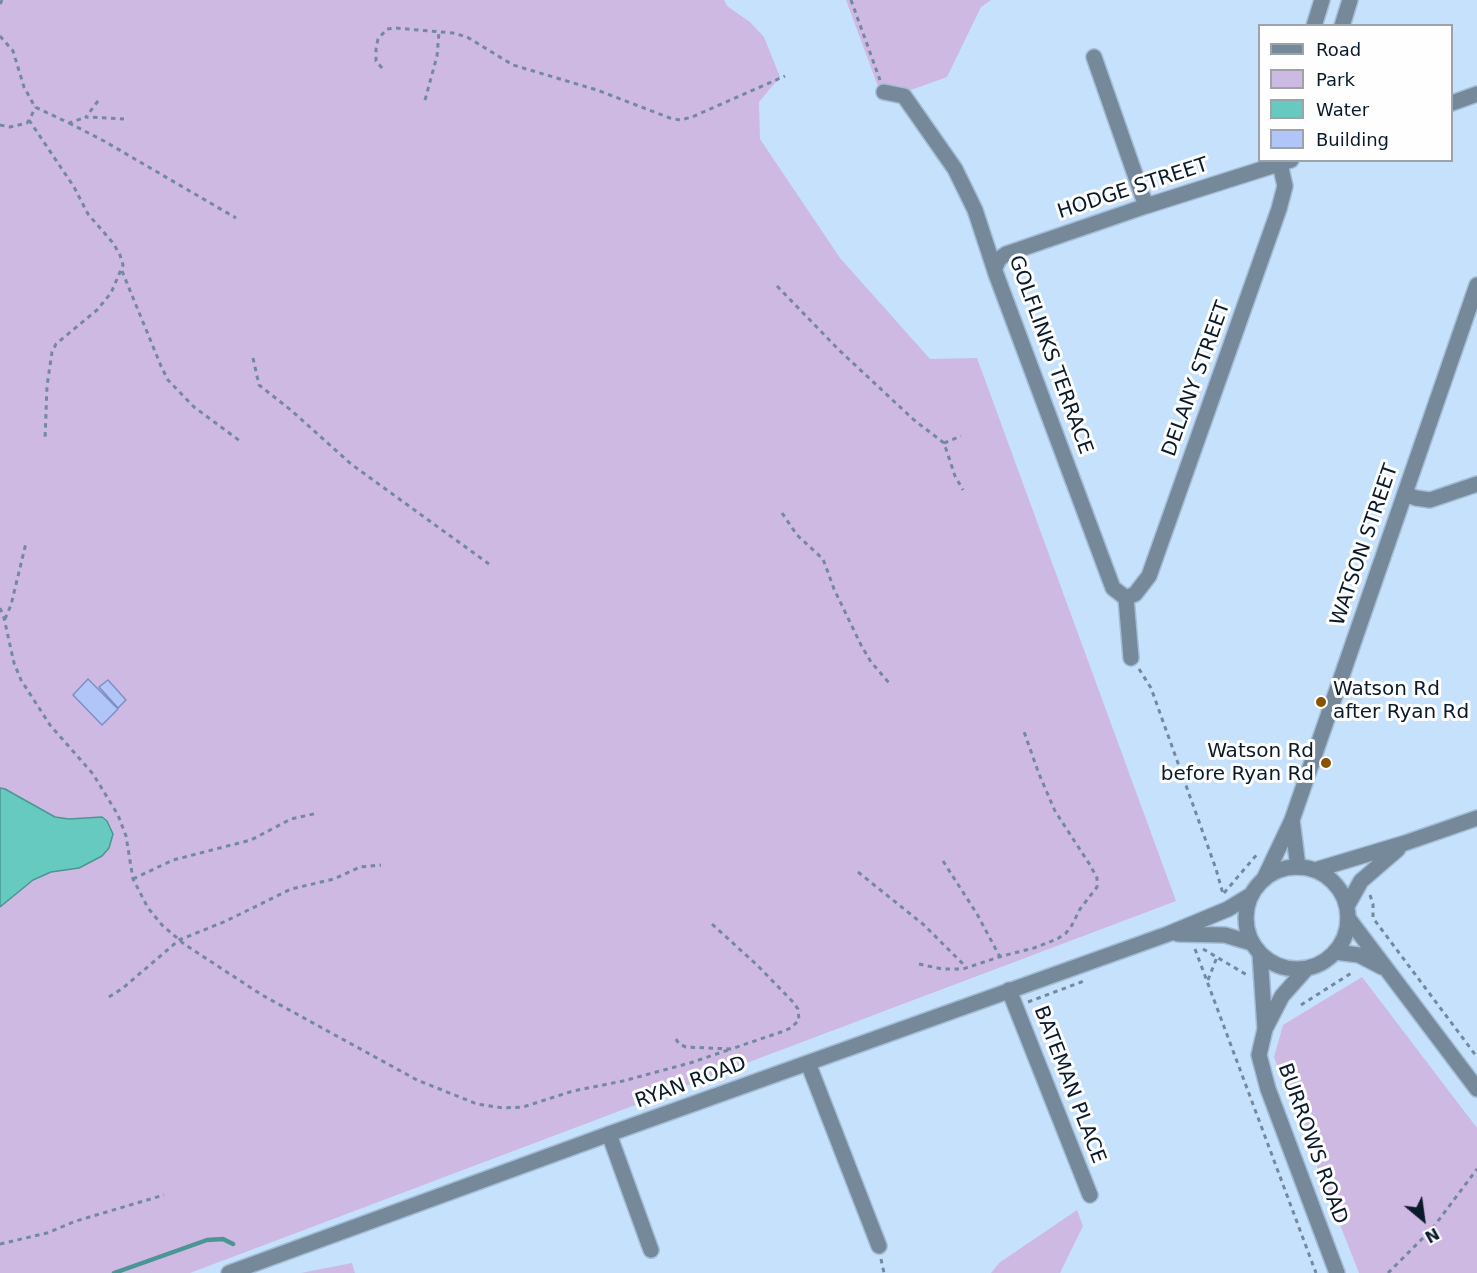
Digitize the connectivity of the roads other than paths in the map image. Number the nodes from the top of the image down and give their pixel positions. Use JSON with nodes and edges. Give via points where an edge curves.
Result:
{"nodes":[{"id":1,"x":1322,"y":0,"type":"edge"},
{"id":2,"x":1350,"y":0,"type":"edge"},
{"id":3,"x":1315,"y":24,"type":"edge"},
{"id":4,"x":1343,"y":24,"type":"edge"},
{"id":5,"x":1094,"y":57,"type":"dead end"},
{"id":6,"x":884,"y":92,"type":"road end"},
{"id":7,"x":1477,"y":94,"type":"edge"},
{"id":8,"x":1453,"y":103,"type":"edge"},
{"id":9,"x":1285,"y":162,"type":"edge"},
{"id":10,"x":1146,"y":206,"type":"junction"},
{"id":11,"x":995,"y":268,"type":"junction"},
{"id":12,"x":1477,"y":285,"type":"edge"},
{"id":13,"x":1477,"y":484,"type":"edge"},
{"id":14,"x":1405,"y":494,"type":"junction"},
{"id":15,"x":1126,"y":598,"type":"junction"},
{"id":16,"x":1131,"y":658,"type":"road end"},
{"id":17,"x":1477,"y":818,"type":"edge"},
{"id":18,"x":1292,"y":820,"type":"junction"},
{"id":19,"x":1404,"y":843,"type":"junction"},
{"id":20,"x":1298,"y":867,"type":"junction"},
{"id":21,"x":1316,"y":870,"type":"junction"},
{"id":22,"x":1264,"y":879,"type":"junction"},
{"id":23,"x":1251,"y":895,"type":"junction"},
{"id":24,"x":1348,"y":912,"type":"junction"},
{"id":25,"x":1168,"y":934,"type":"junction"},
{"id":26,"x":1256,"y":948,"type":"junction"},
{"id":27,"x":1335,"y":952,"type":"junction"},
{"id":28,"x":1307,"y":968,"type":"junction"},
{"id":29,"x":1387,"y":970,"type":"junction"},
{"id":30,"x":1009,"y":990,"type":"junction"},
{"id":31,"x":1265,"y":1029,"type":"junction"},
{"id":32,"x":808,"y":1063,"type":"junction"},
{"id":33,"x":1477,"y":1089,"type":"edge"},
{"id":34,"x":609,"y":1134,"type":"junction"},
{"id":35,"x":1090,"y":1195,"type":"dead end"},
{"id":36,"x":879,"y":1246,"type":"dead end"},
{"id":37,"x":651,"y":1250,"type":"dead end"},
{"id":38,"x":230,"y":1273,"type":"edge"},
{"id":39,"x":1337,"y":1273,"type":"edge"}],
"edges":[{"from":1,"to":3,"type":"street"},
{"from":2,"to":4,"type":"street"},
{"from":5,"to":10,"type":"street"},
{"from":6,"to":11,"type":"street","name":"GOLFLINKS TERRACE","via":[[904,96],[955,169],[975,210]]},
{"from":7,"to":8,"type":"street"},
{"from":9,"to":10,"type":"street","name":"HODGE STREET"},
{"from":9,"to":15,"type":"street","name":"DELANY STREET","via":[[1285,186],[1267,243],[1149,576],[1135,594]]},
{"from":10,"to":11,"type":"street","name":"HODGE STREET","via":[[1006,254]]},
{"from":11,"to":15,"type":"street","name":"GOLFLINKS TERRACE","via":[[1113,588]]},
{"from":12,"to":14,"type":"street","name":"WATSON STREET"},
{"from":13,"to":14,"type":"street","via":[[1430,500]]},
{"from":14,"to":18,"type":"street","name":"WATSON STREET"},
{"from":15,"to":16,"type":"street"},
{"from":17,"to":19,"type":"street"},
{"from":18,"to":20,"type":"street","name":"WATSON STREET"},
{"from":18,"to":22,"type":"street","name":"WATSON STREET"},
{"from":19,"to":21,"type":"street"},
{"from":19,"to":24,"type":"street","via":[[1361,881]]},
{"from":20,"to":21,"type":"street"},
{"from":20,"to":22,"type":"street","via":[[1280,870]]},
{"from":21,"to":24,"type":"street","via":[[1336,884]]},
{"from":22,"to":23,"type":"street"},
{"from":23,"to":25,"type":"street","name":"RYAN ROAD"},
{"from":23,"to":26,"type":"street","via":[[1246,919]]},
{"from":24,"to":27,"type":"street","via":[[1345,936]]},
{"from":24,"to":29,"type":"street"},
{"from":25,"to":26,"type":"street","name":"RYAN ROAD","via":[[1226,935]]},
{"from":25,"to":30,"type":"street","name":"RYAN ROAD"},
{"from":26,"to":28,"type":"street","via":[[1270,962],[1282,967]]},
{"from":26,"to":31,"type":"street","name":"BURROWS ROAD"},
{"from":27,"to":28,"type":"street"},
{"from":27,"to":29,"type":"street","via":[[1359,955]]},
{"from":28,"to":31,"type":"street","name":"BURROWS ROAD","via":[[1282,996]]},
{"from":29,"to":33,"type":"street"},
{"from":30,"to":32,"type":"street","name":"RYAN ROAD"},
{"from":30,"to":35,"type":"street","name":"BATEMAN PLACE"},
{"from":31,"to":39,"type":"street","name":"BURROWS ROAD","via":[[1258,1055],[1262,1072]]},
{"from":32,"to":34,"type":"street","name":"RYAN ROAD"},
{"from":32,"to":36,"type":"street"},
{"from":34,"to":37,"type":"street"},
{"from":34,"to":38,"type":"street","name":"RYAN ROAD"}]}
